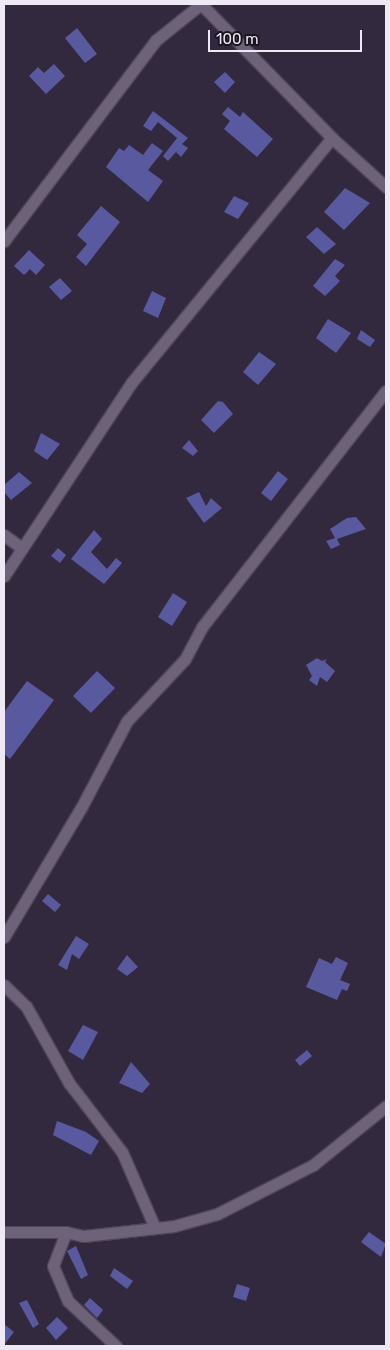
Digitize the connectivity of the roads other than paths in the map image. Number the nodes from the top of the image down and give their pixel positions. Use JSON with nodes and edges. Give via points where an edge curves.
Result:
{"nodes":[{"id":1,"x":201,"y":4,"type":"edge"},
{"id":2,"x":332,"y":138,"type":"junction"},
{"id":3,"x":386,"y":187,"type":"edge"},
{"id":4,"x":4,"y":241,"type":"edge"},
{"id":5,"x":386,"y":391,"type":"edge"},
{"id":6,"x":4,"y":535,"type":"edge"},
{"id":7,"x":22,"y":548,"type":"junction"},
{"id":8,"x":4,"y":576,"type":"edge"},
{"id":9,"x":4,"y":937,"type":"edge"},
{"id":10,"x":4,"y":985,"type":"edge"},
{"id":11,"x":386,"y":1106,"type":"edge"},
{"id":12,"x":155,"y":1228,"type":"junction"},
{"id":13,"x":4,"y":1232,"type":"edge"},
{"id":14,"x":66,"y":1232,"type":"junction"},
{"id":15,"x":116,"y":1346,"type":"edge"}],
"edges":[{"from":1,"to":2,"type":"street"},
{"from":1,"to":4,"type":"street","via":[[156,40]]},
{"from":2,"to":3,"type":"street"},
{"from":2,"to":7,"type":"street","via":[[132,382]]},
{"from":5,"to":9,"type":"street","via":[[202,627],[186,659],[127,720],[82,806]]},
{"from":6,"to":7,"type":"street"},
{"from":7,"to":8,"type":"street"},
{"from":10,"to":12,"type":"street","via":[[26,1006],[69,1083],[122,1152]]},
{"from":11,"to":12,"type":"street","via":[[312,1165],[276,1186],[217,1214]]},
{"from":12,"to":14,"type":"street","via":[[84,1236]]},
{"from":13,"to":14,"type":"street"},
{"from":14,"to":15,"type":"street","via":[[53,1266],[68,1301]]}]}
